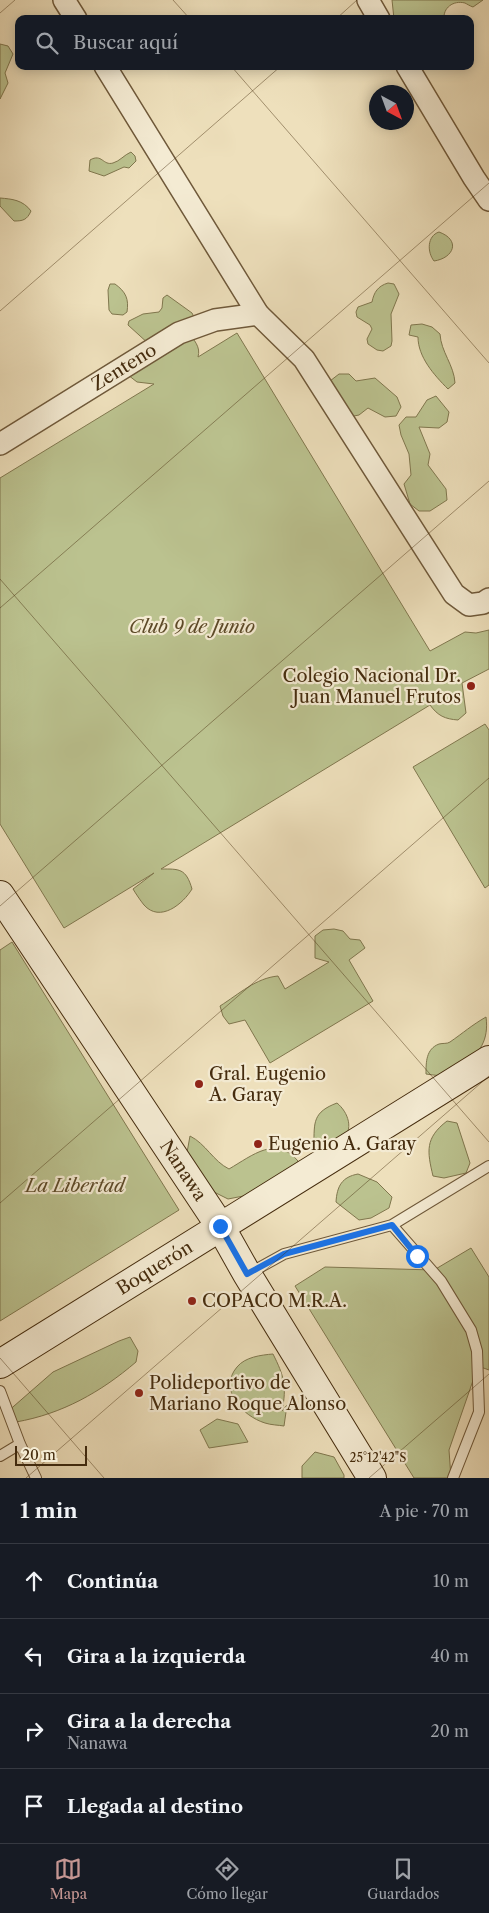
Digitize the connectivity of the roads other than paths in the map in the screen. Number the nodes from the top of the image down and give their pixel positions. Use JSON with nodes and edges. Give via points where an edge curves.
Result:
{"nodes":[{"id":1,"x":64,"y":0,"type":"edge"},
{"id":2,"x":368,"y":0,"type":"edge"},
{"id":3,"x":73,"y":15,"type":"edge"},
{"id":4,"x":377,"y":15,"type":"edge"},
{"id":5,"x":107,"y":70,"type":"edge"},
{"id":6,"x":410,"y":70,"type":"edge"},
{"id":7,"x":481,"y":174,"type":"edge"},
{"id":8,"x":489,"y":200,"type":"edge"},
{"id":9,"x":258,"y":314,"type":"junction"},
{"id":10,"x":0,"y":444,"type":"edge"},
{"id":11,"x":486,"y":601,"type":"edge"},
{"id":12,"x":1,"y":899,"type":"edge"},
{"id":13,"x":489,"y":1060,"type":"edge"},
{"id":14,"x":489,"y":1166,"type":"edge"},
{"id":15,"x":392,"y":1225,"type":"junction"},
{"id":16,"x":220,"y":1226,"type":"junction"},
{"id":17,"x":247,"y":1274,"type":"junction"},
{"id":18,"x":0,"y":1364,"type":"edge"},
{"id":19,"x":0,"y":1391,"type":"edge"},
{"id":20,"x":484,"y":1411,"type":"edge"},
{"id":21,"x":20,"y":1444,"type":"junction"},
{"id":22,"x":0,"y":1456,"type":"edge"},
{"id":23,"x":36,"y":1478,"type":"edge"},
{"id":24,"x":372,"y":1478,"type":"edge"},
{"id":25,"x":453,"y":1478,"type":"edge"}],
"edges":[{"from":1,"to":3,"type":"street"},
{"from":2,"to":4,"type":"street"},
{"from":5,"to":9,"type":"street"},
{"from":6,"to":7,"type":"street"},
{"from":7,"to":8,"type":"street"},
{"from":9,"to":10,"type":"street","name":"Zenteno","via":[[215,320],[179,333]]},
{"from":9,"to":11,"type":"street","via":[[304,359],[454,594],[468,605]]},
{"from":12,"to":16,"type":"street","name":"Nanawa"},
{"from":13,"to":16,"type":"street","name":"Boquerón"},
{"from":14,"to":15,"type":"lane"},
{"from":15,"to":17,"type":"lane","via":[[284,1254]]},
{"from":15,"to":20,"type":"lane","via":[[441,1281],[471,1330],[477,1351]]},
{"from":16,"to":17,"type":"street","name":"Nanawa"},
{"from":16,"to":18,"type":"street","name":"Boquerón"},
{"from":17,"to":24,"type":"street","name":"Nanawa"},
{"from":19,"to":21,"type":"lane"},
{"from":20,"to":25,"type":"lane"},
{"from":21,"to":22,"type":"lane"},
{"from":21,"to":23,"type":"lane"}]}
